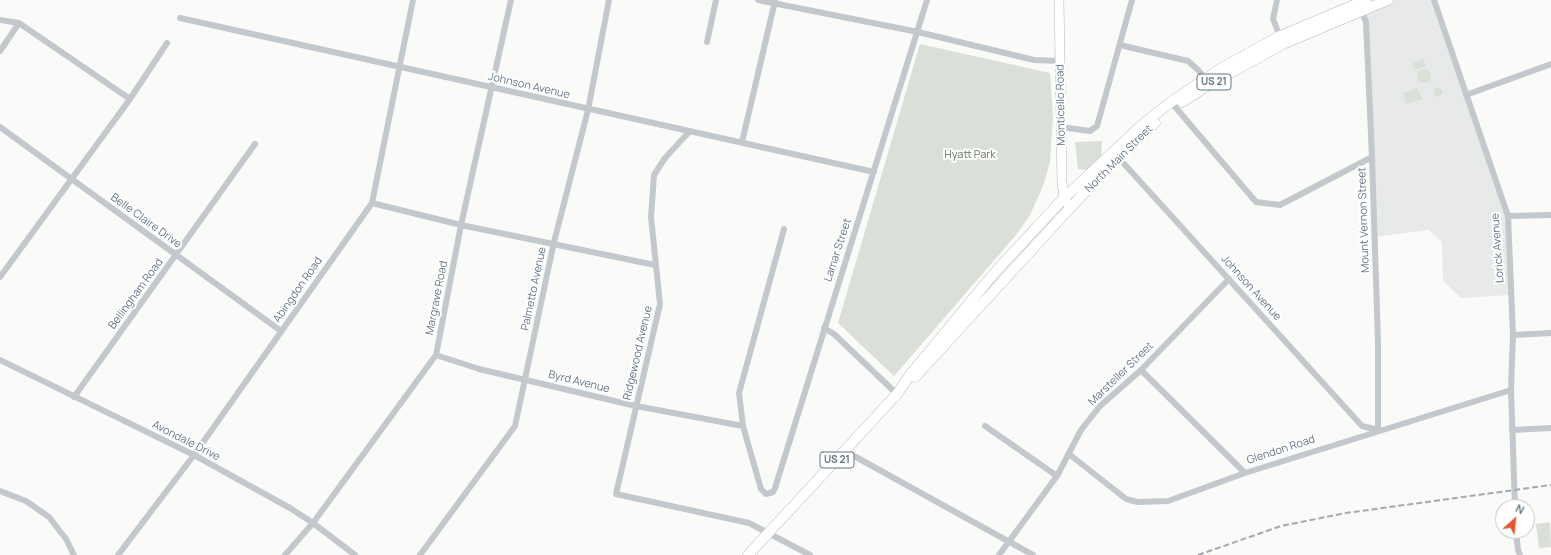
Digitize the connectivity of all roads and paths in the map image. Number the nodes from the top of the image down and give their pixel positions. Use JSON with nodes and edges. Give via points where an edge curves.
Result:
{"nodes":[{"id":1,"x":413,"y":0,"type":"edge"},
{"id":2,"x":511,"y":0,"type":"edge"},
{"id":3,"x":609,"y":0,"type":"edge"},
{"id":4,"x":716,"y":0,"type":"edge"},
{"id":5,"x":758,"y":0,"type":"edge"},
{"id":6,"x":927,"y":0,"type":"edge"},
{"id":7,"x":1059,"y":0,"type":"edge"},
{"id":8,"x":1132,"y":0,"type":"edge"},
{"id":9,"x":1276,"y":0,"type":"edge"},
{"id":10,"x":1366,"y":0,"type":"edge"},
{"id":11,"x":1388,"y":0,"type":"edge"},
{"id":12,"x":1434,"y":0,"type":"edge"},
{"id":13,"x":775,"y":2,"type":"edge"},
{"id":14,"x":1358,"y":7,"type":"junction"},
{"id":15,"x":180,"y":18,"type":"dead end"},
{"id":16,"x":0,"y":20,"type":"edge"},
{"id":17,"x":19,"y":23,"type":"junction"},
{"id":18,"x":918,"y":32,"type":"junction"},
{"id":19,"x":1282,"y":40,"type":"junction"},
{"id":20,"x":707,"y":42,"type":"dead end"},
{"id":21,"x":167,"y":43,"type":"dead end"},
{"id":22,"x":1120,"y":45,"type":"junction"},
{"id":23,"x":0,"y":51,"type":"edge"},
{"id":24,"x":1060,"y":61,"type":"junction"},
{"id":25,"x":1551,"y":64,"type":"edge"},
{"id":26,"x":400,"y":66,"type":"junction"},
{"id":27,"x":1207,"y":81,"type":"junction"},
{"id":28,"x":491,"y":87,"type":"junction"},
{"id":29,"x":1466,"y":95,"type":"junction"},
{"id":30,"x":130,"y":99,"type":"junction"},
{"id":31,"x":1173,"y":104,"type":"junction"},
{"id":32,"x":588,"y":110,"type":"junction"},
{"id":33,"x":0,"y":127,"type":"edge"},
{"id":34,"x":1061,"y":127,"type":"junction"},
{"id":35,"x":689,"y":132,"type":"junction"},
{"id":36,"x":742,"y":142,"type":"junction"},
{"id":37,"x":255,"y":144,"type":"dead end"},
{"id":38,"x":1116,"y":154,"type":"junction"},
{"id":39,"x":1372,"y":156,"type":"junction"},
{"id":40,"x":874,"y":172,"type":"junction"},
{"id":41,"x":71,"y":178,"type":"junction"},
{"id":42,"x":1064,"y":198,"type":"junction"},
{"id":43,"x":372,"y":203,"type":"junction"},
{"id":44,"x":1070,"y":208,"type":"junction"},
{"id":45,"x":1551,"y":215,"type":"edge"},
{"id":46,"x":1508,"y":216,"type":"junction"},
{"id":47,"x":461,"y":224,"type":"junction"},
{"id":48,"x":784,"y":229,"type":"dead end"},
{"id":49,"x":554,"y":242,"type":"junction"},
{"id":50,"x":175,"y":256,"type":"junction"},
{"id":51,"x":655,"y":265,"type":"junction"},
{"id":52,"x":0,"y":277,"type":"edge"},
{"id":53,"x":1230,"y":279,"type":"junction"},
{"id":54,"x":824,"y":328,"type":"junction"},
{"id":55,"x":281,"y":331,"type":"junction"},
{"id":56,"x":1551,"y":333,"type":"edge"},
{"id":57,"x":1513,"y":335,"type":"junction"},
{"id":58,"x":436,"y":355,"type":"junction"},
{"id":59,"x":0,"y":360,"type":"edge"},
{"id":60,"x":1141,"y":370,"type":"junction"},
{"id":61,"x":525,"y":379,"type":"junction"},
{"id":62,"x":900,"y":390,"type":"junction"},
{"id":63,"x":1512,"y":390,"type":"junction"},
{"id":64,"x":74,"y":397,"type":"junction"},
{"id":65,"x":636,"y":406,"type":"junction"},
{"id":66,"x":743,"y":426,"type":"junction"},
{"id":67,"x":985,"y":426,"type":"dead end"},
{"id":68,"x":1551,"y":428,"type":"edge"},
{"id":69,"x":1378,"y":430,"type":"junction"},
{"id":70,"x":1512,"y":430,"type":"junction"},
{"id":71,"x":845,"y":451,"type":"junction"},
{"id":72,"x":1069,"y":454,"type":"junction"},
{"id":73,"x":194,"y":455,"type":"junction"},
{"id":74,"x":1245,"y":472,"type":"junction"},
{"id":75,"x":1057,"y":476,"type":"junction"},
{"id":76,"x":0,"y":491,"type":"edge"},
{"id":77,"x":1515,"y":499,"type":"edge"},
{"id":78,"x":313,"y":523,"type":"junction"},
{"id":79,"x":770,"y":532,"type":"junction"},
{"id":80,"x":1517,"y":539,"type":"edge"},
{"id":81,"x":1010,"y":541,"type":"junction"},
{"id":82,"x":74,"y":555,"type":"edge"},
{"id":83,"x":118,"y":555,"type":"edge"},
{"id":84,"x":285,"y":555,"type":"edge"},
{"id":85,"x":355,"y":555,"type":"edge"},
{"id":86,"x":420,"y":555,"type":"edge"},
{"id":87,"x":748,"y":555,"type":"edge"},
{"id":88,"x":810,"y":555,"type":"edge"},
{"id":89,"x":999,"y":555,"type":"edge"},
{"id":90,"x":1034,"y":555,"type":"edge"},
{"id":91,"x":1520,"y":555,"type":"edge"}],
"edges":[{"from":1,"to":26,"type":"street","name":"Abingdon Road"},
{"from":2,"to":28,"type":"street","name":"Margrave Road"},
{"from":3,"to":32,"type":"street","name":"Palmetto Avenue"},
{"from":4,"to":20,"type":"street"},
{"from":5,"to":13,"type":"street"},
{"from":6,"to":18,"type":"street","name":"Lamar Street"},
{"from":7,"to":24,"type":"main road","name":"Monticello Road"},
{"from":8,"to":22,"type":"street"},
{"from":9,"to":19,"type":"street","via":[[1273,19]]},
{"from":10,"to":14,"type":"main road","name":"North Main Street","number":"US 21"},
{"from":11,"to":14,"type":"main road","name":"North Main Street","number":"US 21"},
{"from":12,"to":29,"type":"street","name":"Lorick Avenue"},
{"from":13,"to":18,"type":"street"},
{"from":13,"to":36,"type":"street"},
{"from":14,"to":19,"type":"main road","name":"North Main Street","number":"US 21"},
{"from":14,"to":39,"type":"street","name":"Mount Vernon Street","via":[[1366,22]]},
{"from":15,"to":26,"type":"street","name":"Johnson Avenue"},
{"from":16,"to":17,"type":"street"},
{"from":17,"to":23,"type":"street"},
{"from":17,"to":30,"type":"street"},
{"from":18,"to":24,"type":"street","via":[[1034,60]]},
{"from":18,"to":40,"type":"street","name":"Lamar Street"},
{"from":19,"to":27,"type":"main road","name":"North Main Street","number":"US 21"},
{"from":21,"to":30,"type":"street"},
{"from":22,"to":27,"type":"street","via":[[1188,61]]},
{"from":22,"to":34,"type":"street","via":[[1097,126],[1090,131]]},
{"from":24,"to":34,"type":"main road","name":"Monticello Road"},
{"from":25,"to":29,"type":"street"},
{"from":26,"to":28,"type":"street","name":"Johnson Avenue"},
{"from":26,"to":43,"type":"street","name":"Abingdon Road"},
{"from":27,"to":31,"type":"main road","name":"North Main Street","number":"US 21"},
{"from":28,"to":32,"type":"street","name":"Johnson Avenue"},
{"from":28,"to":47,"type":"street","name":"Margrave Road"},
{"from":29,"to":46,"type":"street","name":"Lorick Avenue"},
{"from":30,"to":41,"type":"street"},
{"from":31,"to":38,"type":"main road","name":"North Main Street","number":"US 21"},
{"from":31,"to":39,"type":"street","via":[[1256,202],[1280,206]]},
{"from":32,"to":35,"type":"street","name":"Johnson Avenue"},
{"from":32,"to":49,"type":"street","name":"Palmetto Avenue"},
{"from":33,"to":41,"type":"street","name":"Belle Claire Drive"},
{"from":34,"to":42,"type":"main road","name":"Monticello Road"},
{"from":35,"to":36,"type":"street","name":"Johnson Avenue"},
{"from":35,"to":51,"type":"street","name":"Ridgewood Avenue","via":[[665,158],[654,175],[651,217]]},
{"from":36,"to":40,"type":"street","name":"Johnson Avenue"},
{"from":37,"to":50,"type":"street","name":"Bellingham Road"},
{"from":38,"to":42,"type":"main road","name":"North Main Street","number":"US 21"},
{"from":38,"to":44,"type":"main road","name":"North Main Street","number":"US 21"},
{"from":38,"to":53,"type":"street","name":"Johnson Avenue"},
{"from":39,"to":69,"type":"street","name":"Mount Vernon Street"},
{"from":40,"to":54,"type":"street","name":"Lamar Street"},
{"from":41,"to":50,"type":"street","name":"Belle Claire Drive"},
{"from":41,"to":52,"type":"street"},
{"from":42,"to":44,"type":"main road","name":"Monticello Road"},
{"from":42,"to":62,"type":"main road","name":"North Main Street","number":"US 21","via":[[996,271]]},
{"from":43,"to":47,"type":"street"},
{"from":43,"to":55,"type":"street","name":"Abingdon Road"},
{"from":44,"to":62,"type":"main road","name":"North Main Street","number":"US 21","via":[[1004,278],[922,372]]},
{"from":45,"to":46,"type":"street"},
{"from":46,"to":57,"type":"street","name":"Lorick Avenue"},
{"from":47,"to":49,"type":"street"},
{"from":47,"to":58,"type":"street","name":"Margrave Road"},
{"from":48,"to":66,"type":"street","via":[[739,393]]},
{"from":49,"to":51,"type":"street"},
{"from":49,"to":61,"type":"street","name":"Palmetto Avenue"},
{"from":50,"to":55,"type":"street","name":"Belle Claire Drive"},
{"from":50,"to":64,"type":"street","name":"Bellingham Road"},
{"from":51,"to":65,"type":"street","name":"Ridgewood Avenue","via":[[660,304]]},
{"from":53,"to":60,"type":"street","name":"Marsteller Street"},
{"from":53,"to":69,"type":"street","name":"Johnson Avenue","via":[[1362,426]]},
{"from":54,"to":62,"type":"street"},
{"from":54,"to":66,"type":"street","name":"Lamar Street","via":[[774,492],[766,494],[761,489]]},
{"from":55,"to":73,"type":"street","name":"Abingdon Road"},
{"from":56,"to":57,"type":"street"},
{"from":57,"to":63,"type":"street","name":"Lorick Avenue"},
{"from":58,"to":61,"type":"street","name":"Byrd Avenue","via":[[479,369]]},
{"from":58,"to":78,"type":"street","name":"Margrave Road"},
{"from":59,"to":64,"type":"street","name":"Avondale Drive"},
{"from":60,"to":72,"type":"street","name":"Marsteller Street","via":[[1100,406],[1081,430]]},
{"from":60,"to":74,"type":"street"},
{"from":61,"to":65,"type":"street","name":"Byrd Avenue"},
{"from":61,"to":86,"type":"street","name":"Palmetto Avenue","via":[[514,426]]},
{"from":62,"to":71,"type":"main road","name":"North Main Street","number":"US 21"},
{"from":63,"to":69,"type":"street","name":"Glendon Road"},
{"from":63,"to":70,"type":"street","name":"Lorick Avenue"},
{"from":64,"to":73,"type":"street","name":"Avondale Drive"},
{"from":65,"to":66,"type":"street","name":"Byrd Avenue"},
{"from":65,"to":79,"type":"street","name":"Ridgewood Avenue","via":[[616,494],[749,523]]},
{"from":67,"to":75,"type":"street"},
{"from":68,"to":70,"type":"street"},
{"from":69,"to":74,"type":"street","name":"Glendon Road"},
{"from":70,"to":77,"type":"street","name":"Lorick Avenue"},
{"from":71,"to":79,"type":"main road","name":"North Main Street","number":"US 21"},
{"from":71,"to":81,"type":"street"},
{"from":72,"to":74,"type":"street","name":"Glendon Road","via":[[1126,499],[1138,502],[1168,501]]},
{"from":72,"to":75,"type":"street","name":"Marsteller Street"},
{"from":73,"to":78,"type":"street","name":"Avondale Drive"},
{"from":73,"to":83,"type":"street","name":"Abingdon Road"},
{"from":75,"to":81,"type":"street","name":"Marsteller Street"},
{"from":76,"to":82,"type":"street","via":[[26,501],[49,517],[66,539]]},
{"from":78,"to":84,"type":"street","name":"Margrave Road"},
{"from":78,"to":85,"type":"street","name":"Avondale Drive"},
{"from":79,"to":87,"type":"main road","name":"North Main Street","number":"US 21"},
{"from":79,"to":88,"type":"street"},
{"from":80,"to":91,"type":"street"},
{"from":81,"to":89,"type":"street","name":"Marsteller Street"},
{"from":81,"to":90,"type":"street"}]}
